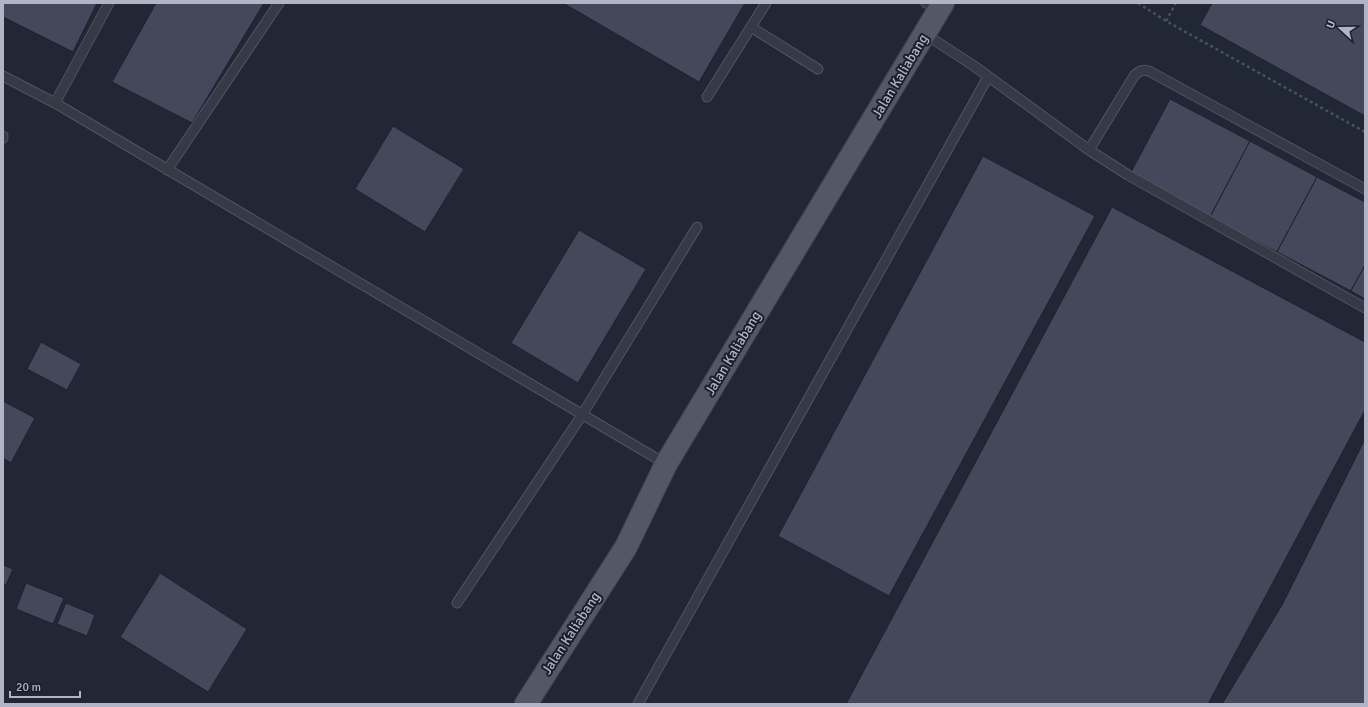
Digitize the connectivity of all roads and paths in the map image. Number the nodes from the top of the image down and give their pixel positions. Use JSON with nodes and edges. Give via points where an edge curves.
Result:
{"nodes":[{"id":1,"x":109,"y":3,"type":"edge"},
{"id":2,"x":279,"y":3,"type":"edge"},
{"id":3,"x":766,"y":3,"type":"edge"},
{"id":4,"x":1138,"y":3,"type":"edge"},
{"id":5,"x":1176,"y":3,"type":"edge"},
{"id":6,"x":936,"y":5,"type":"edge"},
{"id":7,"x":1166,"y":21,"type":"junction"},
{"id":8,"x":751,"y":27,"type":"junction"},
{"id":9,"x":925,"y":34,"type":"junction"},
{"id":10,"x":818,"y":69,"type":"dead end"},
{"id":11,"x":3,"y":76,"type":"edge"},
{"id":12,"x":988,"y":77,"type":"junction"},
{"id":13,"x":707,"y":97,"type":"dead end"},
{"id":14,"x":55,"y":103,"type":"junction"},
{"id":15,"x":1365,"y":132,"type":"edge"},
{"id":16,"x":1089,"y":150,"type":"junction"},
{"id":17,"x":168,"y":170,"type":"junction"},
{"id":18,"x":1365,"y":189,"type":"edge"},
{"id":19,"x":696,"y":227,"type":"dead end"},
{"id":20,"x":1365,"y":308,"type":"edge"},
{"id":21,"x":582,"y":416,"type":"junction"},
{"id":22,"x":666,"y":464,"type":"junction"},
{"id":23,"x":457,"y":603,"type":"dead end"},
{"id":24,"x":526,"y":704,"type":"edge"},
{"id":25,"x":638,"y":704,"type":"edge"}],
"edges":[{"from":1,"to":14,"type":"lane"},
{"from":2,"to":17,"type":"lane"},
{"from":3,"to":8,"type":"lane"},
{"from":4,"to":7,"type":"path"},
{"from":5,"to":7,"type":"path"},
{"from":6,"to":9,"type":"main road","name":"Jalan Kaliabang"},
{"from":7,"to":15,"type":"path"},
{"from":8,"to":10,"type":"lane"},
{"from":8,"to":13,"type":"lane"},
{"from":9,"to":12,"type":"lane"},
{"from":9,"to":22,"type":"main road","name":"Jalan Kaliabang"},
{"from":11,"to":14,"type":"lane"},
{"from":12,"to":16,"type":"lane"},
{"from":12,"to":25,"type":"lane"},
{"from":14,"to":17,"type":"lane"},
{"from":16,"to":18,"type":"lane","via":[[1134,76],[1140,70],[1144,70]]},
{"from":16,"to":20,"type":"lane","via":[[1128,175]]},
{"from":17,"to":21,"type":"lane"},
{"from":19,"to":21,"type":"lane"},
{"from":21,"to":22,"type":"lane"},
{"from":21,"to":23,"type":"lane"},
{"from":22,"to":24,"type":"main road","name":"Jalan Kaliabang","via":[[626,547]]}]}
